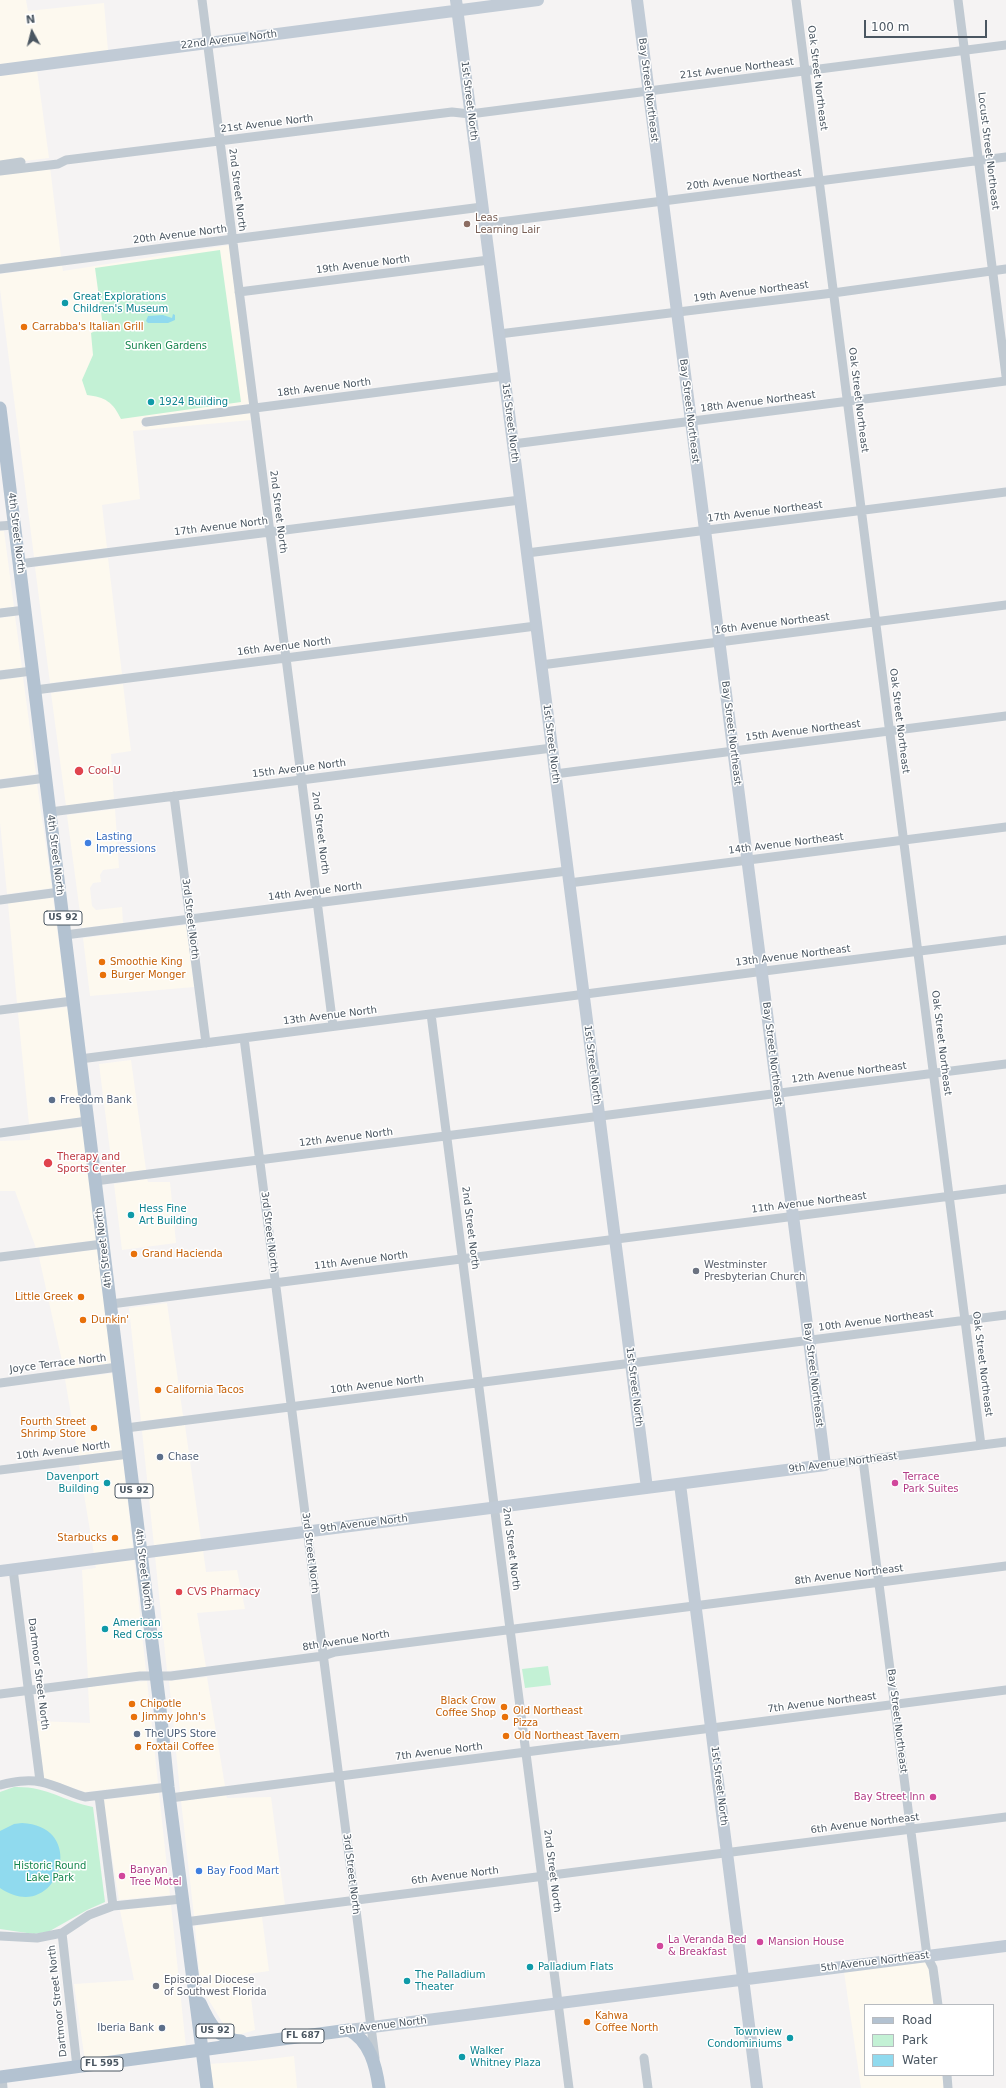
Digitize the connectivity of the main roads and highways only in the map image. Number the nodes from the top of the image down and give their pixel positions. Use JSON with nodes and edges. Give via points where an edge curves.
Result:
{"nodes":[{"id":1,"x":0,"y":408,"type":"edge"},
{"id":2,"x":195,"y":1991,"type":"junction"},
{"id":3,"x":349,"y":2030,"type":"joint"},
{"id":4,"x":257,"y":2042,"type":"junction"},
{"id":5,"x":202,"y":2050,"type":"junction"},
{"id":6,"x":2,"y":2081,"type":"edge"},
{"id":7,"x":207,"y":2088,"type":"edge"},
{"id":8,"x":379,"y":2088,"type":"edge"}],
"edges":[{"from":1,"to":2,"type":"main road","name":"4th Street North","number":"US 92"},
{"from":2,"to":4,"type":"main road","number":"US 92","via":[[215,2031],[234,2040]]},
{"from":2,"to":5,"type":"main road","name":"4th Street North","number":"US 92"},
{"from":3,"to":4,"type":"main road","name":"5th Avenue North","number":"FL 687"},
{"from":3,"to":8,"type":"main road","name":"3rd Street North","via":[[363,2041],[376,2068]]},
{"from":4,"to":5,"type":"main road","name":"5th Avenue North","number":"FL 595"},
{"from":5,"to":6,"type":"main road","name":"5th Avenue North","number":"FL 595","via":[[77,2067]]},
{"from":5,"to":7,"type":"main road","name":"4th Street North"}]}
